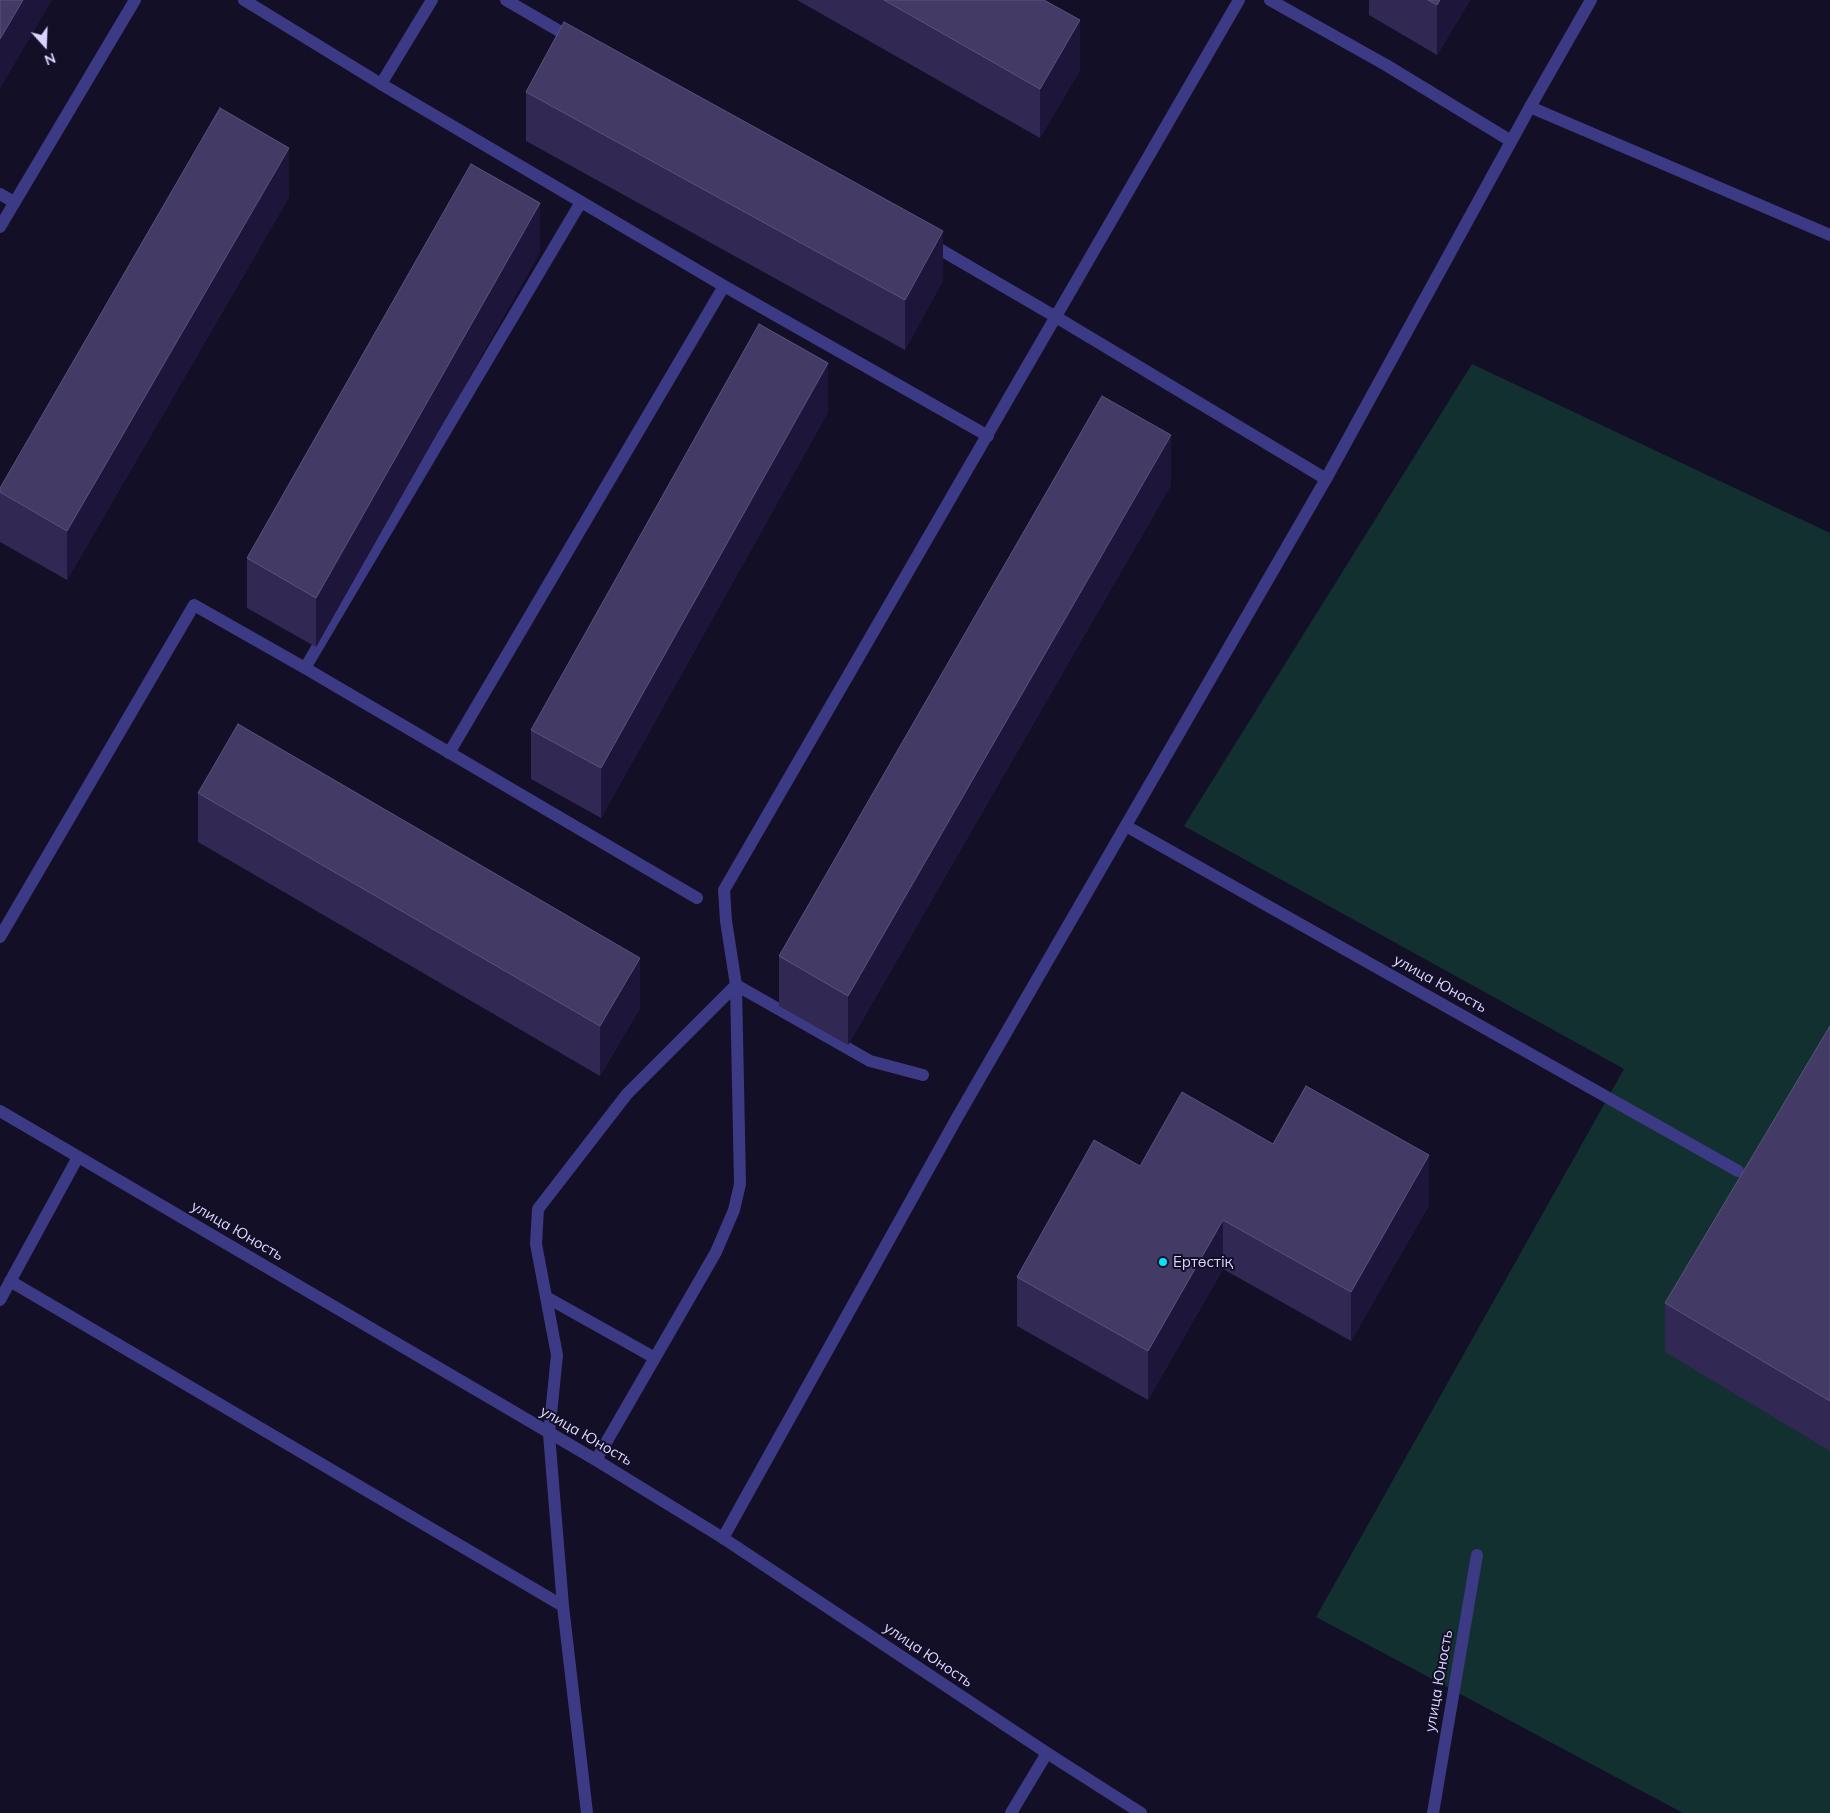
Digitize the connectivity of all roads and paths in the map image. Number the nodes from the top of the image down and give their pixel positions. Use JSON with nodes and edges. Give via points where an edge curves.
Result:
{"nodes":[{"id":1,"x":135,"y":0,"type":"edge"},
{"id":2,"x":244,"y":0,"type":"edge"},
{"id":3,"x":432,"y":0,"type":"edge"},
{"id":4,"x":506,"y":0,"type":"edge"},
{"id":5,"x":1239,"y":0,"type":"edge"},
{"id":6,"x":1591,"y":0,"type":"edge"},
{"id":7,"x":1279,"y":2,"type":"edge"},
{"id":8,"x":584,"y":44,"type":"edge"},
{"id":9,"x":381,"y":84,"type":"junction"},
{"id":10,"x":1530,"y":107,"type":"junction"},
{"id":11,"x":1511,"y":141,"type":"junction"},
{"id":12,"x":0,"y":194,"type":"edge"},
{"id":13,"x":14,"y":202,"type":"junction"},
{"id":14,"x":581,"y":202,"type":"junction"},
{"id":15,"x":0,"y":227,"type":"edge"},
{"id":16,"x":1830,"y":234,"type":"edge"},
{"id":17,"x":918,"y":238,"type":"edge"},
{"id":18,"x":724,"y":286,"type":"junction"},
{"id":19,"x":1056,"y":317,"type":"junction"},
{"id":20,"x":988,"y":436,"type":"junction"},
{"id":21,"x":1326,"y":479,"type":"junction"},
{"id":22,"x":305,"y":668,"type":"junction"},
{"id":23,"x":449,"y":753,"type":"junction"},
{"id":24,"x":1126,"y":826,"type":"junction"},
{"id":25,"x":697,"y":898,"type":"dead end"},
{"id":26,"x":0,"y":937,"type":"edge"},
{"id":27,"x":736,"y":984,"type":"junction"},
{"id":28,"x":923,"y":1075,"type":"dead end"},
{"id":29,"x":0,"y":1111,"type":"edge"},
{"id":30,"x":78,"y":1157,"type":"junction"},
{"id":31,"x":1738,"y":1171,"type":"dead end"},
{"id":32,"x":10,"y":1281,"type":"junction"},
{"id":33,"x":546,"y":1297,"type":"junction"},
{"id":34,"x":0,"y":1300,"type":"edge"},
{"id":35,"x":655,"y":1358,"type":"junction"},
{"id":36,"x":549,"y":1434,"type":"junction"},
{"id":37,"x":596,"y":1460,"type":"junction"},
{"id":38,"x":723,"y":1538,"type":"junction"},
{"id":39,"x":1477,"y":1555,"type":"dead end"},
{"id":40,"x":563,"y":1606,"type":"junction"},
{"id":41,"x":1047,"y":1753,"type":"junction"},
{"id":42,"x":587,"y":1813,"type":"edge"},
{"id":43,"x":1011,"y":1813,"type":"edge"},
{"id":44,"x":1141,"y":1813,"type":"edge"},
{"id":45,"x":1433,"y":1813,"type":"edge"}],
"edges":[{"from":1,"to":13,"type":"street"},
{"from":2,"to":9,"type":"street"},
{"from":3,"to":9,"type":"street"},
{"from":4,"to":8,"type":"street"},
{"from":5,"to":19,"type":"street"},
{"from":6,"to":10,"type":"street"},
{"from":7,"to":11,"type":"street"},
{"from":9,"to":14,"type":"street"},
{"from":10,"to":11,"type":"street"},
{"from":10,"to":16,"type":"street"},
{"from":11,"to":21,"type":"street"},
{"from":12,"to":13,"type":"street"},
{"from":13,"to":15,"type":"street"},
{"from":14,"to":18,"type":"street"},
{"from":14,"to":22,"type":"street"},
{"from":17,"to":19,"type":"street"},
{"from":18,"to":20,"type":"street"},
{"from":18,"to":23,"type":"street"},
{"from":19,"to":20,"type":"street"},
{"from":19,"to":21,"type":"street"},
{"from":20,"to":27,"type":"street","via":[[724,890]]},
{"from":21,"to":24,"type":"street"},
{"from":22,"to":23,"type":"street"},
{"from":22,"to":26,"type":"street","via":[[194,605]]},
{"from":23,"to":25,"type":"street"},
{"from":24,"to":31,"type":"street","name":"улица Юность"},
{"from":24,"to":38,"type":"street","via":[[958,1116]]},
{"from":27,"to":28,"type":"street","via":[[870,1061]]},
{"from":27,"to":33,"type":"street","via":[[627,1094],[538,1209],[536,1244]]},
{"from":27,"to":35,"type":"street","via":[[740,1184],[734,1210],[716,1252]]},
{"from":29,"to":30,"type":"street","name":"улица Юность"},
{"from":30,"to":32,"type":"street"},
{"from":30,"to":36,"type":"street","name":"улица Юность"},
{"from":32,"to":34,"type":"street"},
{"from":32,"to":40,"type":"street"},
{"from":33,"to":35,"type":"street"},
{"from":33,"to":36,"type":"street","via":[[557,1355]]},
{"from":35,"to":37,"type":"street"},
{"from":36,"to":37,"type":"street","name":"улица Юность"},
{"from":36,"to":40,"type":"street"},
{"from":37,"to":38,"type":"street","name":"улица Юность"},
{"from":38,"to":41,"type":"street","name":"улица Юность"},
{"from":39,"to":45,"type":"street","name":"улица Юность"},
{"from":40,"to":42,"type":"street"},
{"from":41,"to":43,"type":"street"},
{"from":41,"to":44,"type":"street","name":"улица Юность"}]}
